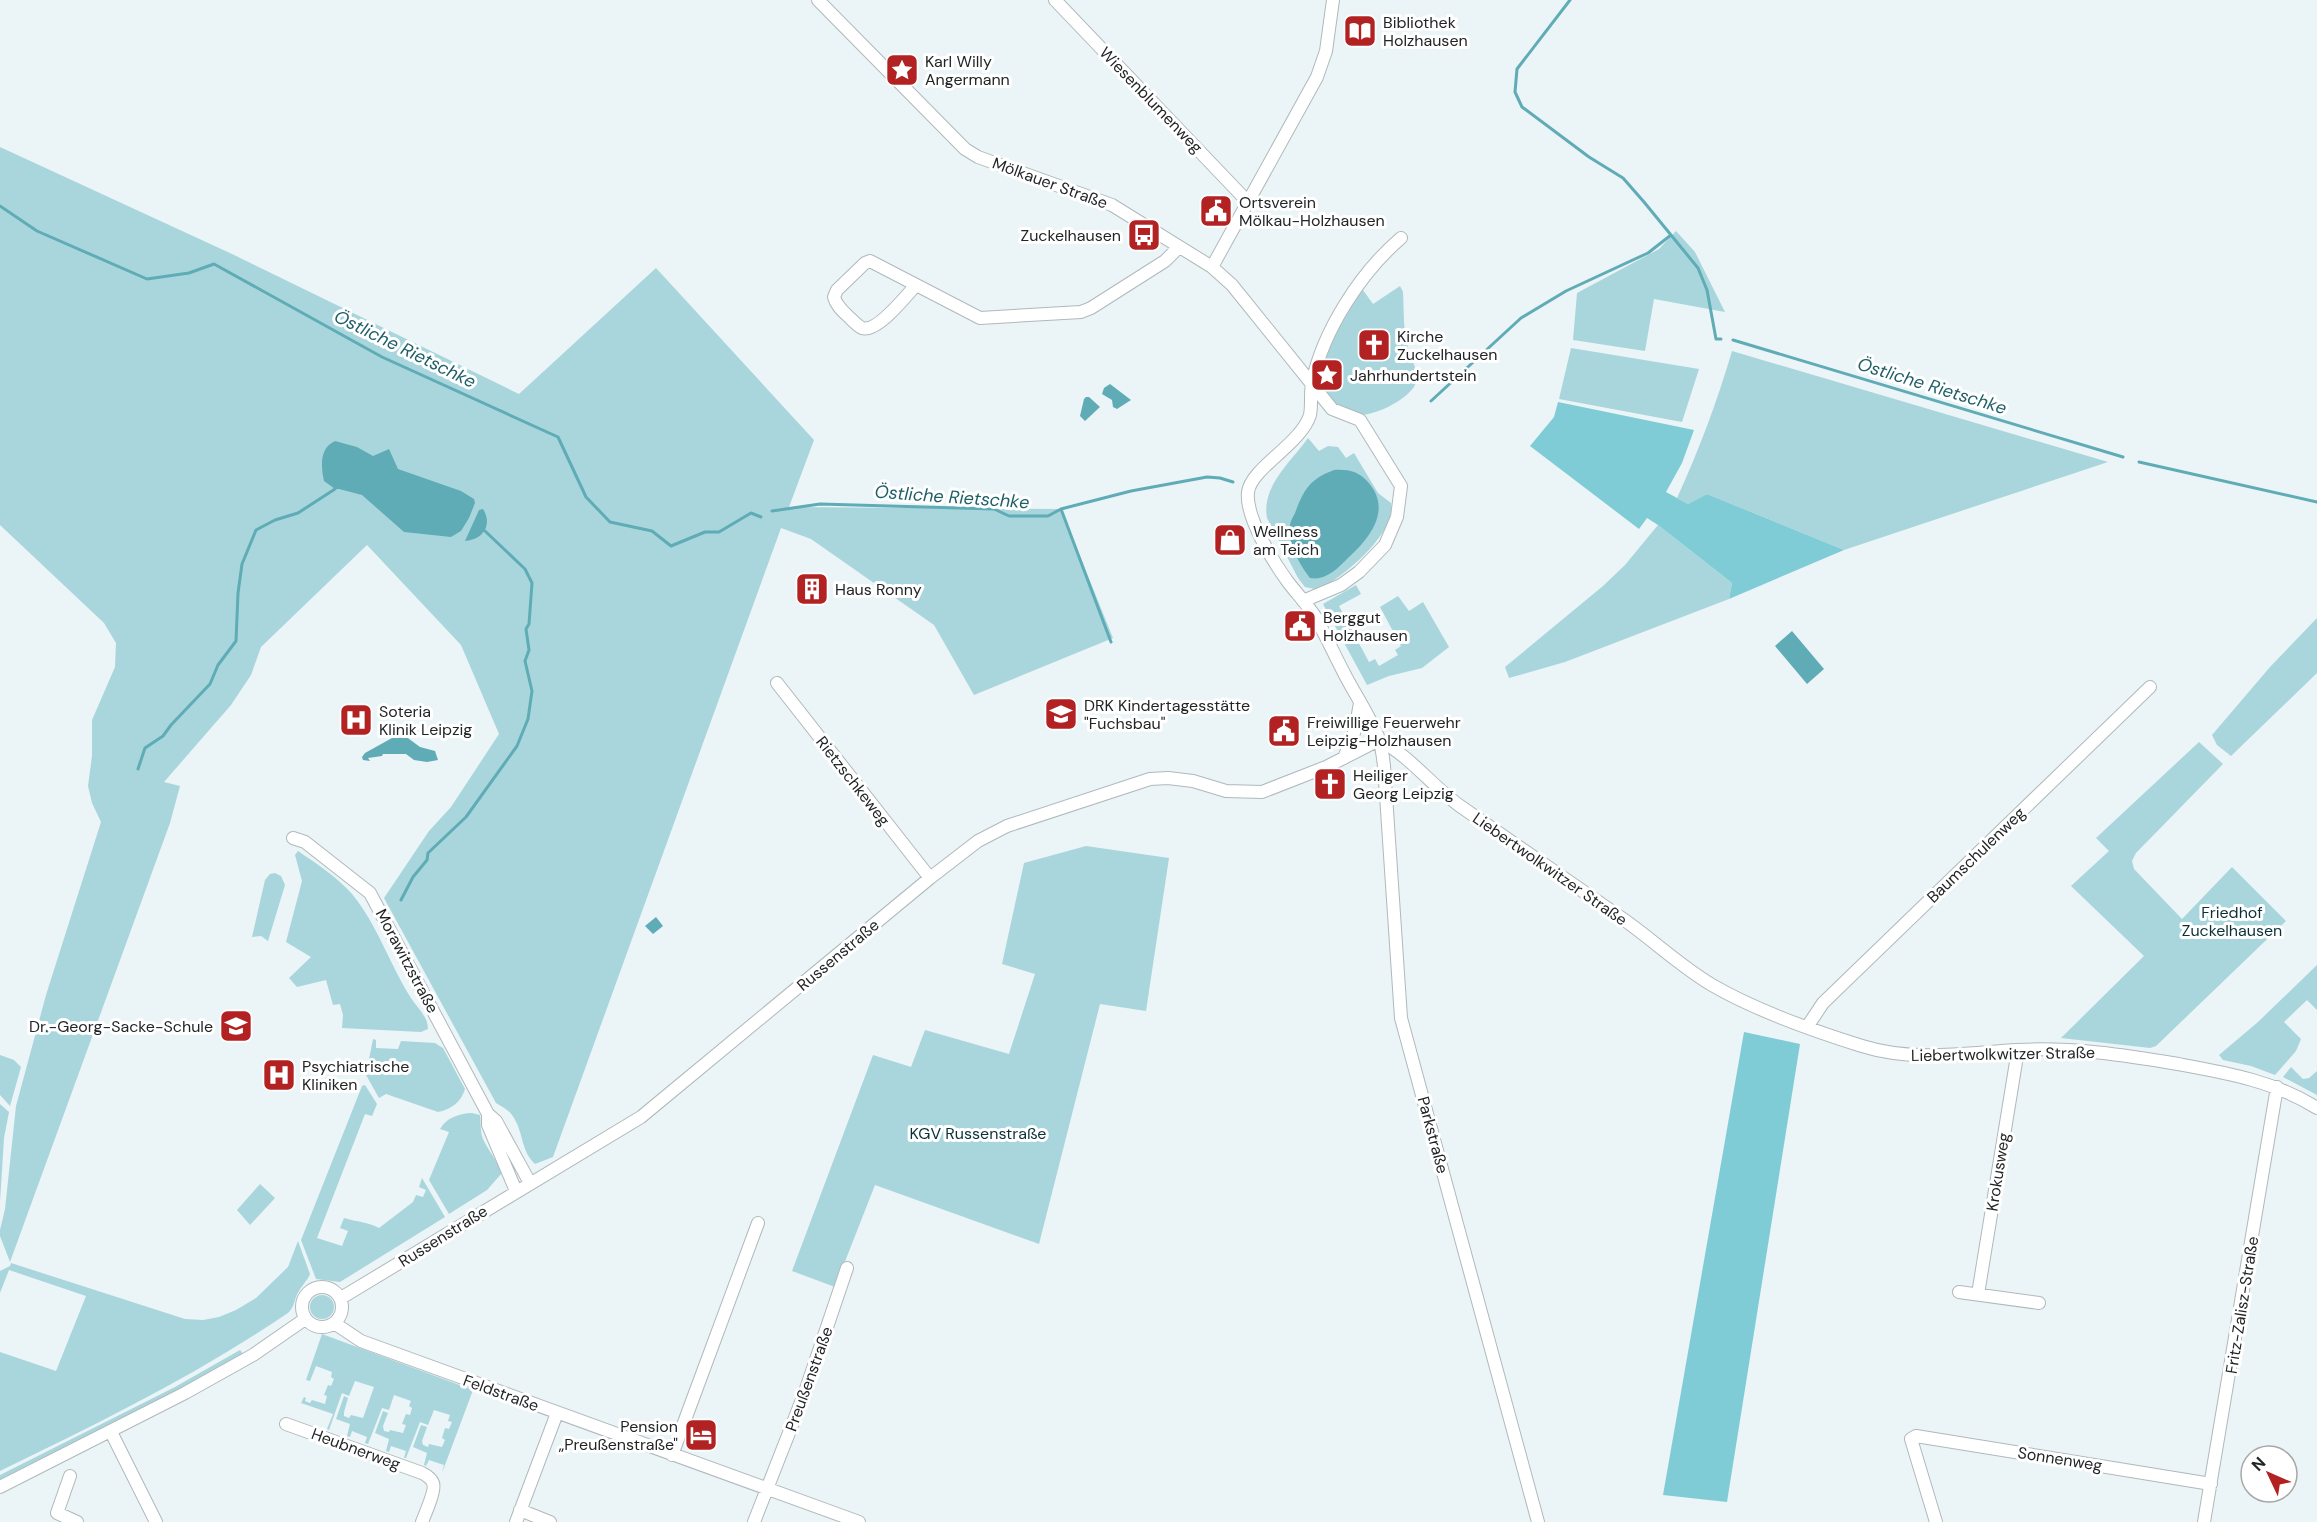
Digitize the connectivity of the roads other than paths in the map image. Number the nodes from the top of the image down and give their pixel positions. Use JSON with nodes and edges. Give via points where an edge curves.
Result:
{"nodes":[{"id":1,"x":818,"y":0,"type":"edge"},
{"id":2,"x":1055,"y":0,"type":"edge"},
{"id":3,"x":1333,"y":0,"type":"edge"},
{"id":4,"x":1248,"y":201,"type":"junction"},
{"id":5,"x":1401,"y":238,"type":"dead end"},
{"id":6,"x":1179,"y":248,"type":"junction"},
{"id":7,"x":1212,"y":267,"type":"junction"},
{"id":8,"x":916,"y":285,"type":"junction"},
{"id":9,"x":1311,"y":385,"type":"junction"},
{"id":10,"x":1303,"y":601,"type":"junction"},
{"id":11,"x":777,"y":683,"type":"dead end"},
{"id":12,"x":2150,"y":687,"type":"dead end"},
{"id":13,"x":1360,"y":703,"type":"junction"},
{"id":14,"x":1379,"y":740,"type":"junction"},
{"id":15,"x":1344,"y":758,"type":"junction"},
{"id":16,"x":292,"y":838,"type":"dead end"},
{"id":17,"x":930,"y":878,"type":"junction"},
{"id":18,"x":1808,"y":1026,"type":"junction"},
{"id":19,"x":2018,"y":1050,"type":"junction"},
{"id":20,"x":2277,"y":1087,"type":"junction"},
{"id":21,"x":2317,"y":1108,"type":"edge"},
{"id":22,"x":488,"y":1114,"type":"junction"},
{"id":23,"x":530,"y":1183,"type":"junction"},
{"id":24,"x":516,"y":1191,"type":"junction"},
{"id":25,"x":758,"y":1223,"type":"dead end"},
{"id":26,"x":848,"y":1268,"type":"dead end"},
{"id":27,"x":1959,"y":1292,"type":"dead end"},
{"id":28,"x":1978,"y":1294,"type":"junction"},
{"id":29,"x":341,"y":1298,"type":"junction"},
{"id":30,"x":2039,"y":1303,"type":"dead end"},
{"id":31,"x":305,"y":1319,"type":"junction"},
{"id":32,"x":334,"y":1323,"type":"junction"},
{"id":33,"x":557,"y":1413,"type":"junction"},
{"id":34,"x":286,"y":1424,"type":"dead end"},
{"id":35,"x":111,"y":1432,"type":"junction"},
{"id":36,"x":672,"y":1455,"type":"junction"},
{"id":37,"x":70,"y":1476,"type":"dead end"},
{"id":38,"x":2211,"y":1484,"type":"junction"},
{"id":39,"x":0,"y":1487,"type":"edge"},
{"id":40,"x":768,"y":1489,"type":"junction"},
{"id":41,"x":518,"y":1516,"type":"edge"},
{"id":42,"x":77,"y":1522,"type":"edge"},
{"id":43,"x":156,"y":1522,"type":"edge"},
{"id":44,"x":422,"y":1522,"type":"edge"},
{"id":45,"x":550,"y":1522,"type":"edge"},
{"id":46,"x":754,"y":1522,"type":"edge"},
{"id":47,"x":859,"y":1522,"type":"edge"},
{"id":48,"x":1538,"y":1522,"type":"edge"},
{"id":49,"x":1936,"y":1522,"type":"edge"},
{"id":50,"x":2204,"y":1522,"type":"edge"}],
"edges":[{"from":1,"to":6,"type":"street","name":"Mölkauer Straße","via":[[965,149],[1112,205]]},
{"from":2,"to":4,"type":"street","name":"Wiesenblumenweg"},
{"from":3,"to":4,"type":"street","via":[[1326,51],[1317,77]]},
{"from":4,"to":7,"type":"street"},
{"from":5,"to":9,"type":"street","via":[[1367,272],[1351,295],[1333,325]]},
{"from":6,"to":7,"type":"street","name":"Mölkauer Straße"},
{"from":6,"to":8,"type":"street","via":[[1165,261],[1081,312],[980,318]]},
{"from":7,"to":9,"type":"street","name":"Mölkauer Straße","via":[[1232,285]]},
{"from":8,"to":8,"type":"street","via":[[870,261],[834,297],[856,323],[869,328],[880,323]]},
{"from":9,"to":10,"type":"street","via":[[1307,422],[1248,490],[1249,505],[1266,545]]},
{"from":9,"to":10,"type":"street","name":"Mölkauer Straße","via":[[1332,409],[1360,420],[1401,486],[1397,517],[1386,545],[1341,585]]},
{"from":10,"to":13,"type":"street","via":[[1315,616]]},
{"from":11,"to":17,"type":"street","name":"Rietzschkeweg"},
{"from":12,"to":18,"type":"street","name":"Baumschulenweg","via":[[1823,1003]]},
{"from":13,"to":14,"type":"street"},
{"from":13,"to":15,"type":"street","via":[[1356,728]]},
{"from":14,"to":15,"type":"street","name":"Russenstraße"},
{"from":14,"to":18,"type":"street","name":"Liebertwolkwitzer Straße","via":[[1391,746],[1440,792],[1626,921],[1682,966],[1732,995]]},
{"from":14,"to":48,"type":"street","name":"Parkstraße","via":[[1401,1018]]},
{"from":15,"to":17,"type":"street","name":"Russenstraße","via":[[1262,792],[1226,791],[1168,778],[1140,782],[1006,826],[978,841]]},
{"from":16,"to":22,"type":"street","name":"Morawitzstraße","via":[[305,842],[370,893]]},
{"from":17,"to":23,"type":"street","name":"Russenstraße","via":[[641,1117]]},
{"from":18,"to":19,"type":"street","name":"Liebertwolkwitzer Straße","via":[[1863,1047],[1901,1055]]},
{"from":19,"to":20,"type":"street","name":"Liebertwolkwitzer Straße","via":[[2131,1056],[2236,1074]]},
{"from":19,"to":28,"type":"street","name":"Krokusweg"},
{"from":20,"to":21,"type":"street","name":"Liebertwolkwitzer Straße"},
{"from":20,"to":38,"type":"street","name":"Fritz-Zalisz-Straße"},
{"from":22,"to":23,"type":"street","name":"Morawitzstraße","via":[[499,1126]]},
{"from":22,"to":24,"type":"street","name":"Morawitzstraße","via":[[488,1125]]},
{"from":23,"to":24,"type":"street","name":"Russenstraße"},
{"from":24,"to":29,"type":"street","name":"Russenstraße"},
{"from":25,"to":36,"type":"street"},
{"from":26,"to":40,"type":"street","name":"Preußenstraße"},
{"from":27,"to":28,"type":"street"},
{"from":28,"to":30,"type":"street"},
{"from":29,"to":31,"type":"street","via":[[331,1288],[312,1289],[302,1305]]},
{"from":29,"to":32,"type":"street","via":[[342,1310]]},
{"from":31,"to":32,"type":"street","via":[[320,1327]]},
{"from":31,"to":35,"type":"street","via":[[253,1355]]},
{"from":32,"to":33,"type":"street","name":"Feldstraße","via":[[361,1341]]},
{"from":33,"to":36,"type":"street","name":"Feldstraße"},
{"from":33,"to":41,"type":"street"},
{"from":34,"to":44,"type":"street","name":"Heubnerweg","via":[[425,1475],[434,1483]]},
{"from":35,"to":39,"type":"street"},
{"from":35,"to":43,"type":"street"},
{"from":36,"to":40,"type":"street","name":"Feldstraße"},
{"from":37,"to":42,"type":"street","via":[[57,1513]]},
{"from":38,"to":49,"type":"street","name":"Sonnenweg","via":[[1916,1436],[1911,1439]]},
{"from":38,"to":50,"type":"street","name":"Fritz-Zalisz-Straße"},
{"from":40,"to":46,"type":"street","name":"Preußenstraße"},
{"from":40,"to":47,"type":"street","name":"Feldstraße"},
{"from":41,"to":45,"type":"street"}]}
